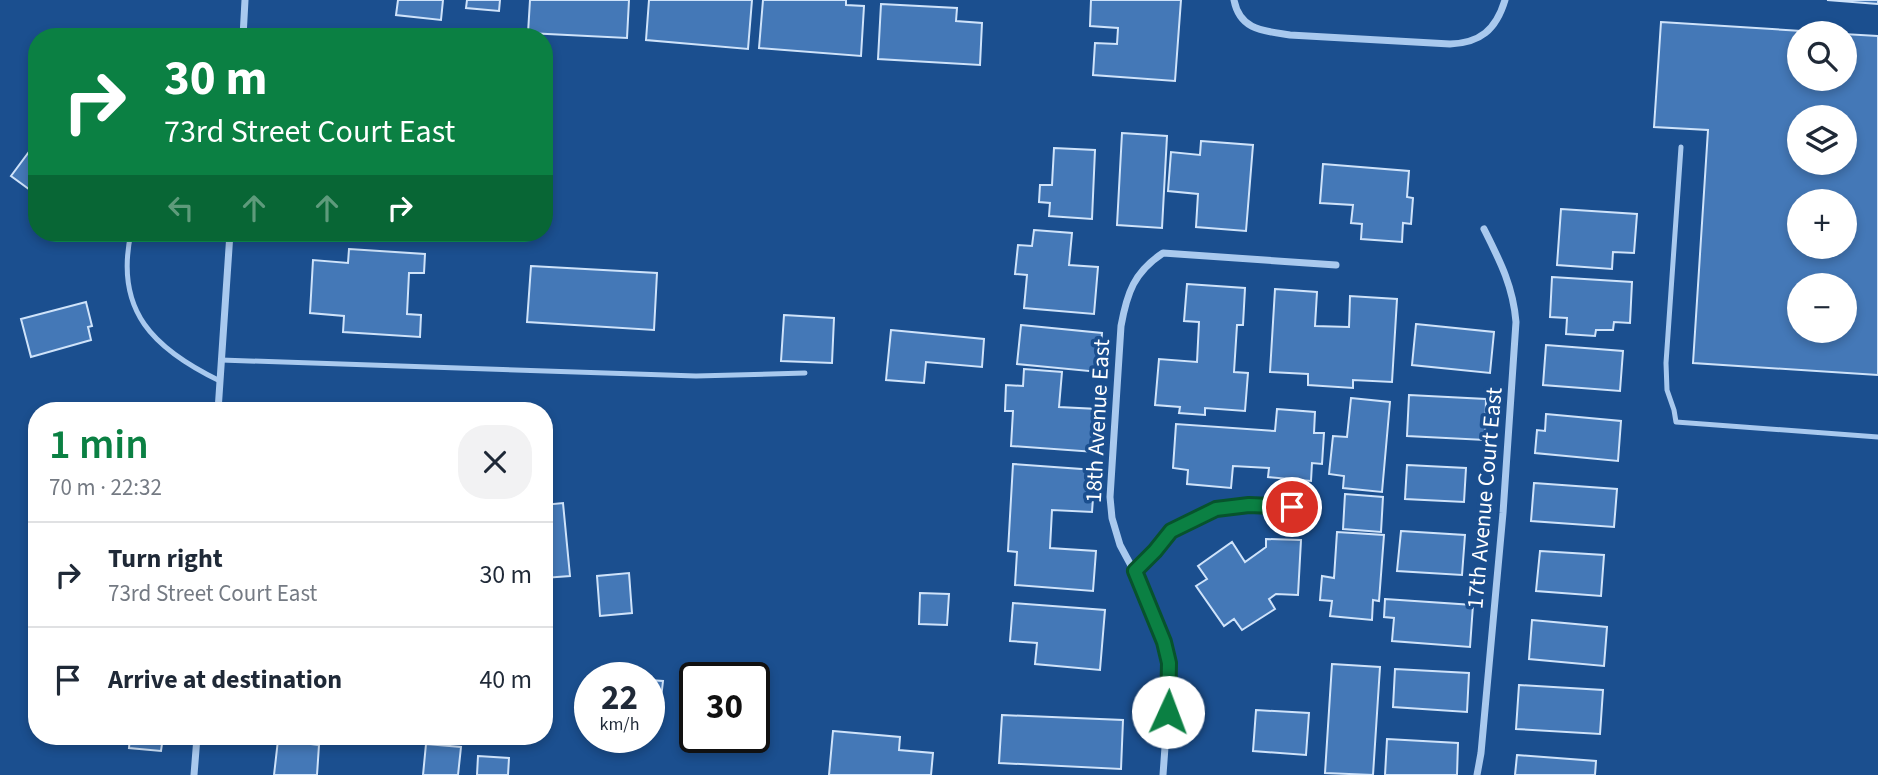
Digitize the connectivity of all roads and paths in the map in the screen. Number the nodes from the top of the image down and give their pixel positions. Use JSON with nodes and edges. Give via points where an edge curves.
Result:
{"nodes":[{"id":1,"x":245,"y":0,"type":"edge"},
{"id":2,"x":1234,"y":0,"type":"edge"},
{"id":3,"x":1505,"y":0,"type":"edge"},
{"id":4,"x":243,"y":28,"type":"edge"},
{"id":5,"x":1681,"y":147,"type":"dead end"},
{"id":6,"x":1484,"y":229,"type":"dead end"},
{"id":7,"x":129,"y":242,"type":"edge"},
{"id":8,"x":228,"y":242,"type":"edge"},
{"id":9,"x":1336,"y":265,"type":"dead end"},
{"id":10,"x":221,"y":360,"type":"junction"},
{"id":11,"x":805,"y":373,"type":"dead end"},
{"id":12,"x":220,"y":381,"type":"junction"},
{"id":13,"x":219,"y":402,"type":"edge"},
{"id":14,"x":1878,"y":437,"type":"edge"},
{"id":15,"x":1292,"y":507,"type":"dead end"},
{"id":16,"x":1135,"y":571,"type":"junction"},
{"id":17,"x":196,"y":745,"type":"edge"},
{"id":18,"x":194,"y":775,"type":"edge"},
{"id":19,"x":1163,"y":775,"type":"edge"},
{"id":20,"x":1477,"y":775,"type":"edge"}],
"edges":[{"from":1,"to":4,"type":"street"},
{"from":2,"to":3,"type":"street","via":[[1245,22],[1269,31],[1462,44],[1489,30]]},
{"from":5,"to":14,"type":"lane","via":[[1666,363],[1667,390],[1676,422]]},
{"from":6,"to":20,"type":"street","name":"17th Avenue Court East","via":[[1507,277],[1516,322]]},
{"from":7,"to":12,"type":"lane","via":[[130,291],[142,322],[162,345]]},
{"from":8,"to":10,"type":"street"},
{"from":9,"to":16,"type":"street","name":"18th Avenue East","via":[[1163,253],[1135,280],[1121,326],[1110,497],[1120,545]]},
{"from":10,"to":11,"type":"lane","via":[[696,376]]},
{"from":10,"to":12,"type":"street"},
{"from":12,"to":13,"type":"street"},
{"from":15,"to":16,"type":"street","via":[[1216,509],[1171,531]]},
{"from":16,"to":19,"type":"street","name":"18th Avenue East","via":[[1169,663]]},
{"from":17,"to":18,"type":"street"}]}
